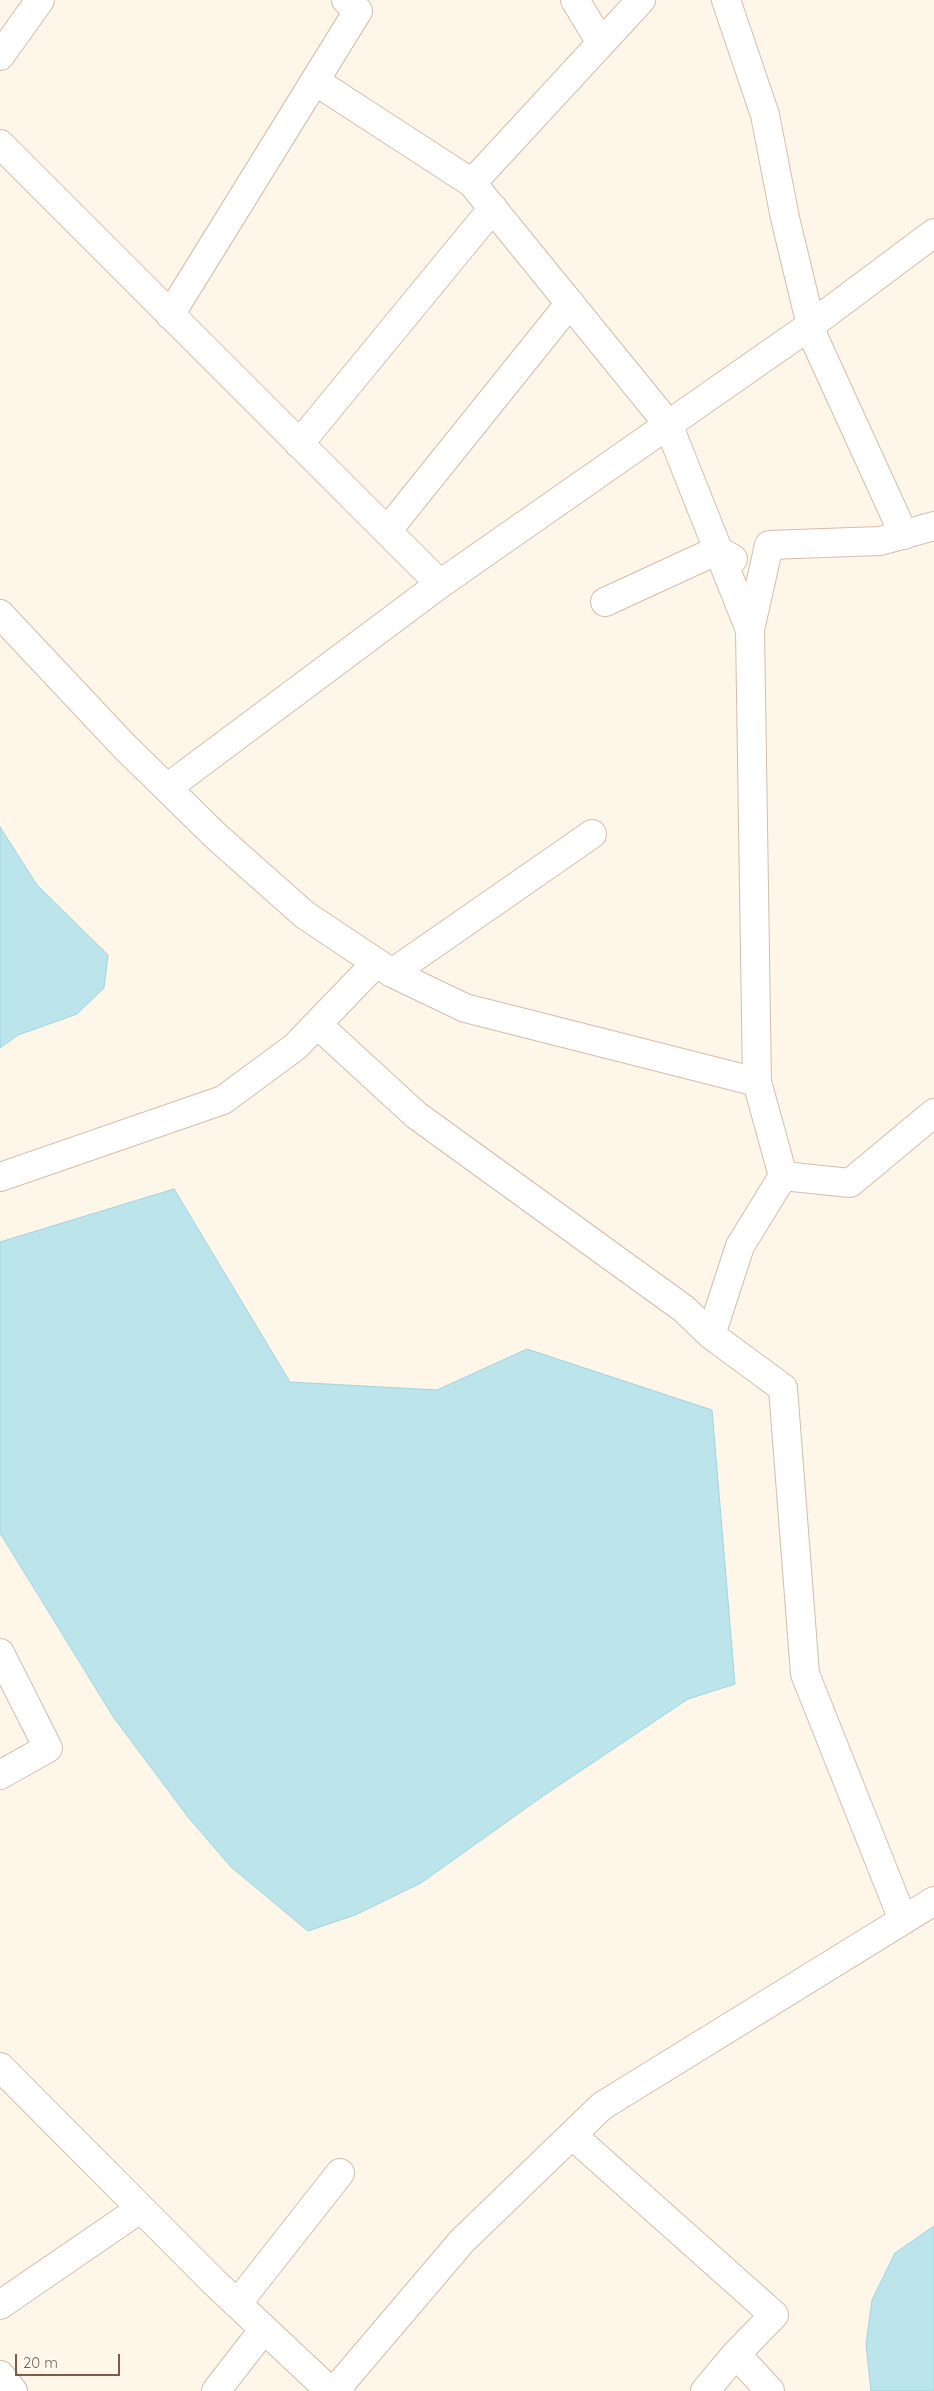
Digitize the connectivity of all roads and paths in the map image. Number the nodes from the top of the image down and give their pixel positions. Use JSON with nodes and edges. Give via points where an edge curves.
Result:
{"nodes":[{"id":1,"x":40,"y":0,"type":"edge"},
{"id":2,"x":346,"y":0,"type":"edge"},
{"id":3,"x":574,"y":0,"type":"edge"},
{"id":4,"x":640,"y":0,"type":"edge"},
{"id":5,"x":726,"y":0,"type":"edge"},
{"id":6,"x":601,"y":42,"type":"junction"},
{"id":7,"x":0,"y":56,"type":"edge"},
{"id":8,"x":315,"y":81,"type":"junction"},
{"id":9,"x":0,"y":144,"type":"edge"},
{"id":10,"x":472,"y":183,"type":"junction"},
{"id":11,"x":493,"y":208,"type":"junction"},
{"id":12,"x":934,"y":232,"type":"edge"},
{"id":13,"x":570,"y":303,"type":"junction"},
{"id":14,"x":170,"y":315,"type":"junction"},
{"id":15,"x":811,"y":325,"type":"junction"},
{"id":16,"x":668,"y":424,"type":"junction"},
{"id":17,"x":299,"y":444,"type":"junction"},
{"id":18,"x":933,"y":527,"type":"edge"},
{"id":19,"x":387,"y":531,"type":"junction"},
{"id":20,"x":904,"y":535,"type":"junction"},
{"id":21,"x":718,"y":550,"type":"junction"},
{"id":22,"x":762,"y":576,"type":"junction"},
{"id":23,"x":440,"y":584,"type":"junction"},
{"id":24,"x":605,"y":602,"type":"dead end"},
{"id":25,"x":0,"y":614,"type":"edge"},
{"id":26,"x":750,"y":630,"type":"junction"},
{"id":27,"x":167,"y":788,"type":"junction"},
{"id":28,"x":592,"y":834,"type":"dead end"},
{"id":29,"x":384,"y":968,"type":"junction"},
{"id":30,"x":317,"y":1024,"type":"junction"},
{"id":31,"x":757,"y":1082,"type":"junction"},
{"id":32,"x":934,"y":1113,"type":"edge"},
{"id":33,"x":0,"y":1176,"type":"edge"},
{"id":34,"x":783,"y":1176,"type":"junction"},
{"id":35,"x":711,"y":1334,"type":"junction"},
{"id":36,"x":0,"y":1653,"type":"edge"},
{"id":37,"x":0,"y":1775,"type":"edge"},
{"id":38,"x":934,"y":1901,"type":"edge"},
{"id":39,"x":903,"y":1920,"type":"junction"},
{"id":40,"x":0,"y":2067,"type":"edge"},
{"id":41,"x":572,"y":2135,"type":"junction"},
{"id":42,"x":340,"y":2173,"type":"dead end"},
{"id":43,"x":140,"y":2209,"type":"junction"},
{"id":44,"x":237,"y":2304,"type":"junction"},
{"id":45,"x":0,"y":2305,"type":"edge"},
{"id":46,"x":264,"y":2329,"type":"junction"},
{"id":47,"x":736,"y":2354,"type":"junction"},
{"id":48,"x":0,"y":2375,"type":"edge"},
{"id":49,"x":13,"y":2391,"type":"edge"},
{"id":50,"x":216,"y":2391,"type":"edge"},
{"id":51,"x":330,"y":2391,"type":"edge"},
{"id":52,"x":339,"y":2391,"type":"edge"},
{"id":53,"x":705,"y":2391,"type":"edge"},
{"id":54,"x":770,"y":2391,"type":"edge"}],
"edges":[{"from":1,"to":7,"type":"street"},
{"from":2,"to":8,"type":"street","via":[[358,11]]},
{"from":3,"to":6,"type":"street"},
{"from":4,"to":6,"type":"street"},
{"from":5,"to":15,"type":"street","via":[[765,115]]},
{"from":6,"to":10,"type":"street"},
{"from":8,"to":10,"type":"street"},
{"from":8,"to":14,"type":"street"},
{"from":9,"to":14,"type":"street"},
{"from":10,"to":11,"type":"street"},
{"from":11,"to":13,"type":"street"},
{"from":11,"to":17,"type":"street"},
{"from":12,"to":15,"type":"street"},
{"from":13,"to":16,"type":"street"},
{"from":13,"to":19,"type":"street"},
{"from":14,"to":17,"type":"street"},
{"from":15,"to":16,"type":"street"},
{"from":15,"to":20,"type":"street","via":[[814,338]]},
{"from":16,"to":21,"type":"street"},
{"from":16,"to":23,"type":"street"},
{"from":17,"to":19,"type":"street"},
{"from":18,"to":20,"type":"street"},
{"from":19,"to":23,"type":"street"},
{"from":20,"to":22,"type":"street","via":[[880,542],[769,545]]},
{"from":21,"to":22,"type":"street"},
{"from":21,"to":24,"type":"street"},
{"from":21,"to":26,"type":"street"},
{"from":22,"to":26,"type":"street"},
{"from":23,"to":27,"type":"street"},
{"from":25,"to":27,"type":"street"},
{"from":26,"to":31,"type":"street"},
{"from":27,"to":29,"type":"street","via":[[305,915]]},
{"from":28,"to":29,"type":"street"},
{"from":29,"to":30,"type":"street"},
{"from":29,"to":31,"type":"street","via":[[465,1008]]},
{"from":30,"to":33,"type":"street","via":[[295,1047],[223,1100]]},
{"from":30,"to":35,"type":"street","via":[[416,1115],[684,1309]]},
{"from":31,"to":34,"type":"street"},
{"from":32,"to":34,"type":"street","via":[[850,1183]]},
{"from":34,"to":35,"type":"street","via":[[740,1246]]},
{"from":35,"to":39,"type":"street","via":[[783,1388],[805,1674]]},
{"from":36,"to":37,"type":"street","via":[[48,1748]]},
{"from":38,"to":39,"type":"street"},
{"from":39,"to":41,"type":"street","via":[[602,2106]]},
{"from":40,"to":43,"type":"street"},
{"from":41,"to":47,"type":"street","via":[[774,2315]]},
{"from":41,"to":52,"type":"street","via":[[462,2241],[343,2381]]},
{"from":42,"to":44,"type":"street"},
{"from":43,"to":44,"type":"street"},
{"from":43,"to":45,"type":"street"},
{"from":44,"to":46,"type":"street"},
{"from":46,"to":50,"type":"street"},
{"from":46,"to":51,"type":"street"},
{"from":47,"to":53,"type":"street"},
{"from":47,"to":54,"type":"street"},
{"from":48,"to":49,"type":"street"}]}
